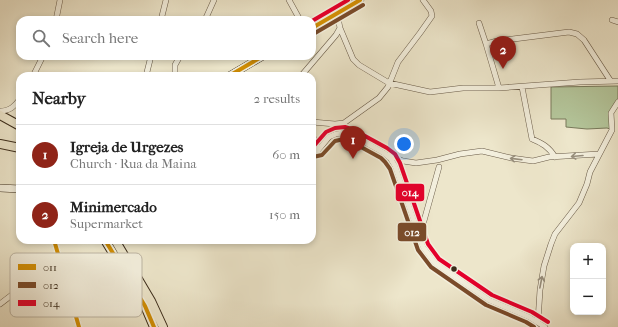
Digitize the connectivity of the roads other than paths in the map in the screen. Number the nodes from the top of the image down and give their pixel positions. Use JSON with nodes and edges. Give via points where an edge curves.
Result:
{"nodes":[{"id":1,"x":60,"y":0,"type":"edge"},
{"id":2,"x":166,"y":0,"type":"edge"},
{"id":3,"x":214,"y":0,"type":"edge"},
{"id":4,"x":289,"y":0,"type":"edge"},
{"id":5,"x":360,"y":0,"type":"edge"},
{"id":6,"x":423,"y":0,"type":"edge"},
{"id":7,"x":350,"y":2,"type":"edge"},
{"id":8,"x":337,"y":13,"type":"junction"},
{"id":9,"x":57,"y":16,"type":"edge"},
{"id":10,"x":162,"y":16,"type":"edge"},
{"id":11,"x":207,"y":16,"type":"edge"},
{"id":12,"x":298,"y":16,"type":"edge"},
{"id":13,"x":612,"y":20,"type":"dead end"},
{"id":14,"x":618,"y":22,"type":"edge"},
{"id":15,"x":478,"y":23,"type":"dead end"},
{"id":16,"x":316,"y":26,"type":"edge"},
{"id":17,"x":340,"y":28,"type":"junction"},
{"id":18,"x":486,"y":44,"type":"junction"},
{"id":19,"x":316,"y":59,"type":"edge"},
{"id":20,"x":41,"y":60,"type":"edge"},
{"id":21,"x":150,"y":60,"type":"edge"},
{"id":22,"x":178,"y":60,"type":"edge"},
{"id":23,"x":257,"y":60,"type":"edge"},
{"id":24,"x":315,"y":60,"type":"edge"},
{"id":25,"x":35,"y":72,"type":"edge"},
{"id":26,"x":147,"y":72,"type":"edge"},
{"id":27,"x":175,"y":72,"type":"edge"},
{"id":28,"x":239,"y":72,"type":"edge"},
{"id":29,"x":305,"y":72,"type":"edge"},
{"id":30,"x":610,"y":80,"type":"junction"},
{"id":31,"x":618,"y":81,"type":"edge"},
{"id":32,"x":389,"y":83,"type":"junction"},
{"id":33,"x":522,"y":87,"type":"junction"},
{"id":34,"x":499,"y":88,"type":"junction"},
{"id":35,"x":618,"y":102,"type":"edge"},
{"id":36,"x":16,"y":104,"type":"edge"},
{"id":37,"x":0,"y":111,"type":"edge"},
{"id":38,"x":0,"y":115,"type":"edge"},
{"id":39,"x":316,"y":122,"type":"edge"},
{"id":40,"x":344,"y":123,"type":"junction"},
{"id":41,"x":16,"y":124,"type":"edge"},
{"id":42,"x":344,"y":133,"type":"junction"},
{"id":43,"x":0,"y":144,"type":"edge"},
{"id":44,"x":16,"y":147,"type":"edge"},
{"id":45,"x":316,"y":150,"type":"edge"},
{"id":46,"x":599,"y":154,"type":"junction"},
{"id":47,"x":387,"y":155,"type":"junction"},
{"id":48,"x":555,"y":157,"type":"junction"},
{"id":49,"x":403,"y":161,"type":"junction"},
{"id":50,"x":395,"y":166,"type":"junction"},
{"id":51,"x":439,"y":167,"type":"dead end"},
{"id":52,"x":0,"y":188,"type":"edge"},
{"id":53,"x":16,"y":189,"type":"edge"},
{"id":54,"x":418,"y":233,"type":"junction"},
{"id":55,"x":108,"y":244,"type":"edge"},
{"id":56,"x":117,"y":244,"type":"edge"},
{"id":57,"x":113,"y":253,"type":"edge"},
{"id":58,"x":122,"y":253,"type":"edge"},
{"id":59,"x":142,"y":287,"type":"edge"},
{"id":60,"x":10,"y":296,"type":"edge"},
{"id":61,"x":142,"y":303,"type":"edge"},
{"id":62,"x":0,"y":304,"type":"edge"},
{"id":63,"x":76,"y":317,"type":"edge"},
{"id":64,"x":538,"y":321,"type":"junction"},
{"id":65,"x":79,"y":327,"type":"edge"},
{"id":66,"x":154,"y":327,"type":"edge"},
{"id":67,"x":163,"y":327,"type":"edge"},
{"id":68,"x":546,"y":327,"type":"edge"}],
"edges":[{"from":1,"to":9,"type":"street"},
{"from":2,"to":10,"type":"street"},
{"from":3,"to":11,"type":"street"},
{"from":4,"to":12,"type":"street"},
{"from":5,"to":7,"type":"main road"},
{"from":6,"to":32,"type":"street","via":[[432,16],[398,62]]},
{"from":7,"to":8,"type":"main road"},
{"from":8,"to":16,"type":"main road"},
{"from":8,"to":17,"type":"street"},
{"from":13,"to":14,"type":"street"},
{"from":15,"to":18,"type":"street"},
{"from":17,"to":19,"type":"street"},
{"from":17,"to":32,"type":"street","via":[[353,59]]},
{"from":18,"to":30,"type":"street","via":[[573,33],[584,40]]},
{"from":18,"to":34,"type":"street"},
{"from":20,"to":25,"type":"street"},
{"from":21,"to":26,"type":"street"},
{"from":22,"to":27,"type":"street"},
{"from":23,"to":28,"type":"main road"},
{"from":24,"to":29,"type":"street"},
{"from":30,"to":31,"type":"street"},
{"from":30,"to":33,"type":"street"},
{"from":32,"to":34,"type":"street","via":[[430,92],[463,88]]},
{"from":32,"to":40,"type":"street","via":[[379,98]]},
{"from":33,"to":34,"type":"street"},
{"from":33,"to":48,"type":"street","via":[[532,139],[551,150]]},
{"from":35,"to":46,"type":"street","via":[[611,114],[612,130]]},
{"from":36,"to":37,"type":"street","via":[[8,110]]},
{"from":38,"to":41,"type":"main road"},
{"from":39,"to":40,"type":"street"},
{"from":40,"to":42,"type":"street"},
{"from":42,"to":45,"type":"street","via":[[332,135]]},
{"from":42,"to":47,"type":"street"},
{"from":43,"to":44,"type":"main road"},
{"from":46,"to":48,"type":"street","one_way":true},
{"from":64,"to":46,"type":"street","one_way":true,"via":[[544,266],[551,244],[555,234],[579,203]]},
{"from":47,"to":49,"type":"street"},
{"from":47,"to":50,"type":"street"},
{"from":48,"to":49,"type":"street","one_way":true,"via":[[533,160],[482,151],[437,160]]},
{"from":49,"to":50,"type":"street"},
{"from":50,"to":54,"type":"street"},
{"from":51,"to":54,"type":"street","via":[[422,228]]},
{"from":52,"to":53,"type":"main road"},
{"from":54,"to":64,"type":"street","via":[[423,247],[435,263],[489,300]]},
{"from":55,"to":57,"type":"main road"},
{"from":56,"to":58,"type":"main road"},
{"from":59,"to":67,"type":"main road"},
{"from":60,"to":62,"type":"street"},
{"from":61,"to":66,"type":"main road"},
{"from":63,"to":65,"type":"street"},
{"from":64,"to":68,"type":"street"}]}
